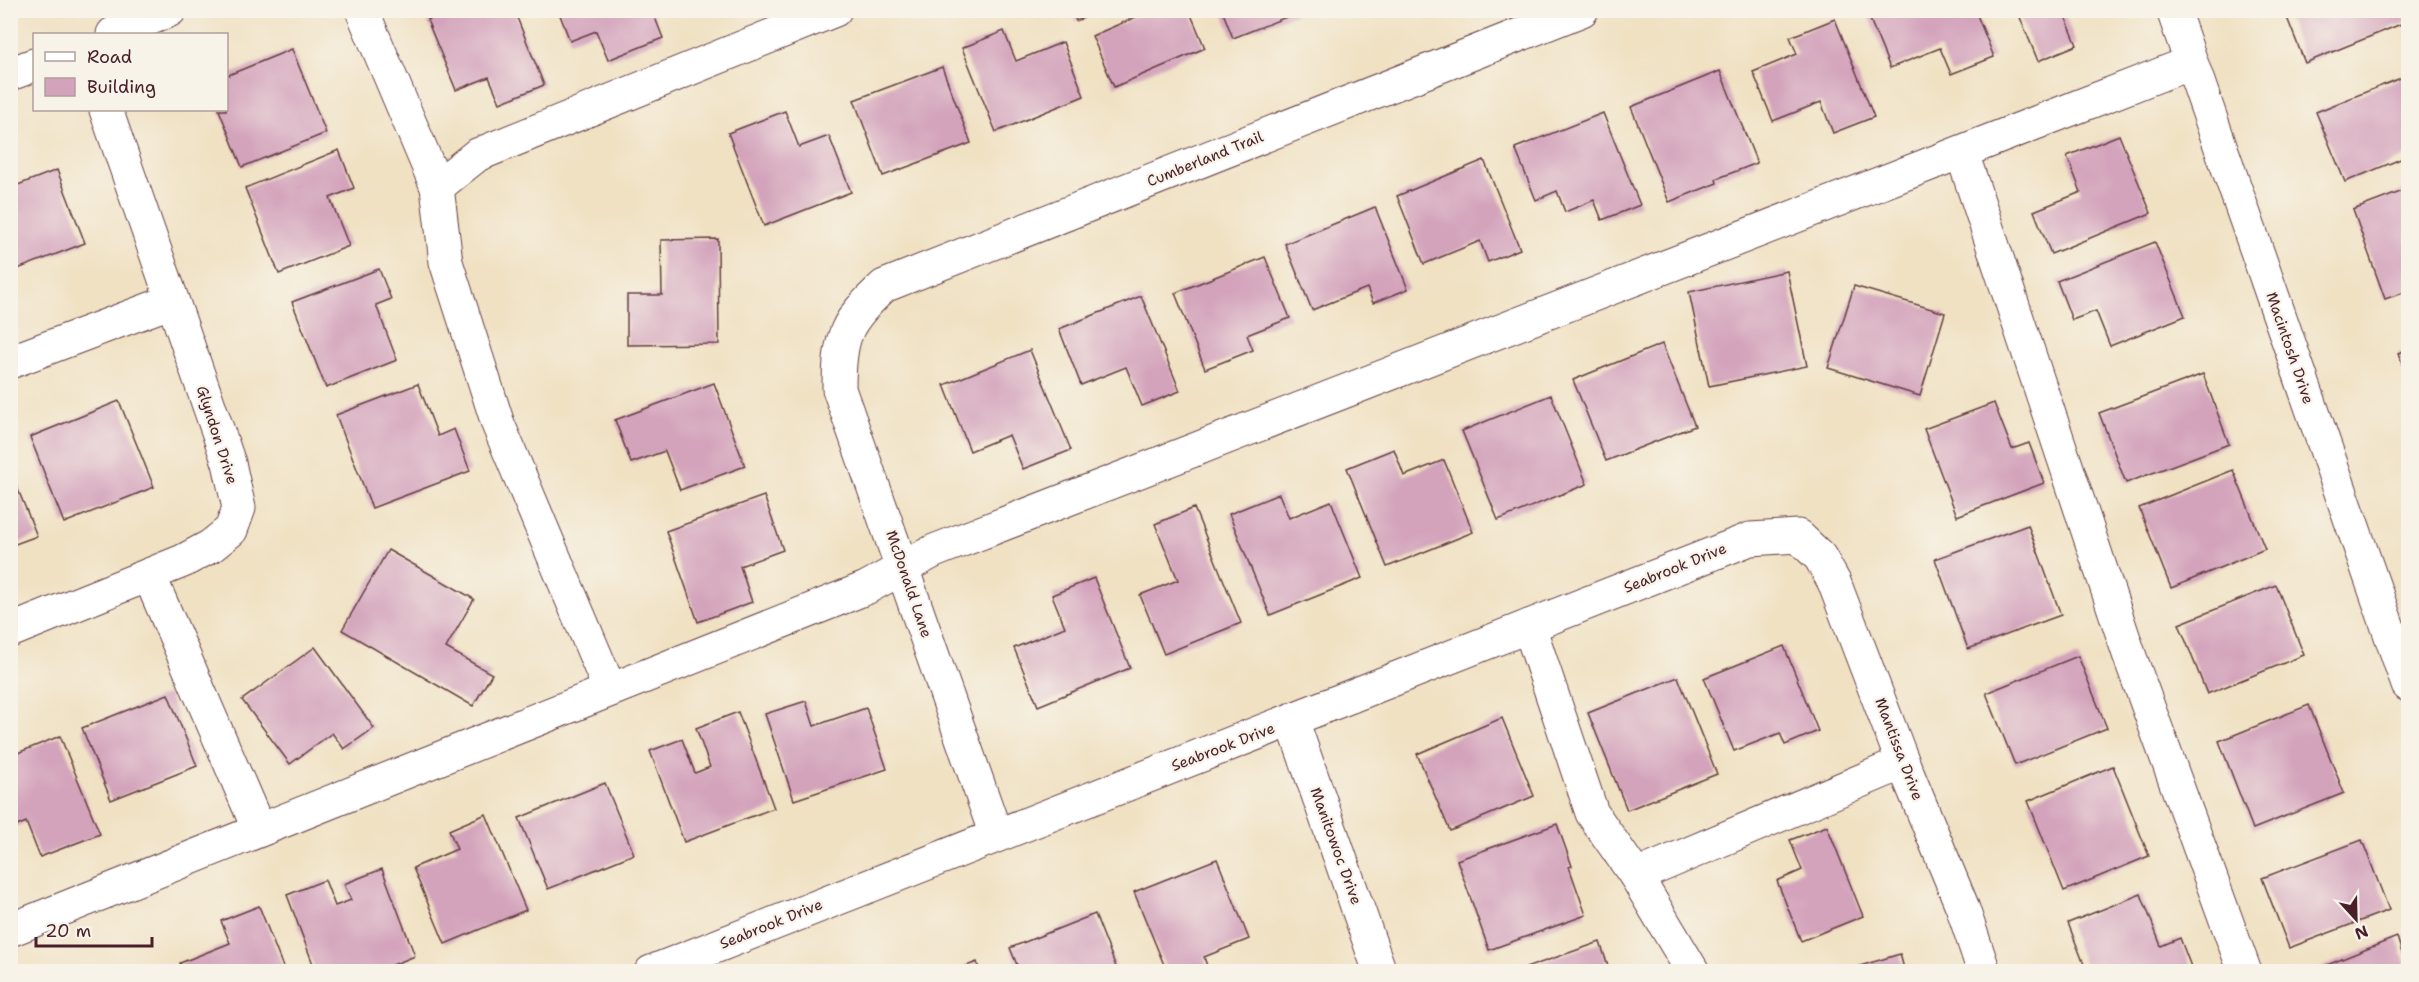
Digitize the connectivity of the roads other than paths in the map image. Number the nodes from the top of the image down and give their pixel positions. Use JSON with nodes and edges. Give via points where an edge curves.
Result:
{"nodes":[{"id":1,"x":170,"y":10,"type":"edge"},
{"id":2,"x":362,"y":10,"type":"edge"},
{"id":3,"x":835,"y":10,"type":"edge"},
{"id":4,"x":1582,"y":10,"type":"edge"},
{"id":5,"x":2173,"y":10,"type":"edge"},
{"id":6,"x":114,"y":33,"type":"edge"},
{"id":7,"x":2190,"y":63,"type":"junction"},
{"id":8,"x":33,"y":65,"type":"edge"},
{"id":9,"x":10,"y":74,"type":"edge"},
{"id":10,"x":105,"y":111,"type":"edge"},
{"id":11,"x":1962,"y":153,"type":"junction"},
{"id":12,"x":437,"y":187,"type":"junction"},
{"id":13,"x":172,"y":301,"type":"junction"},
{"id":14,"x":845,"y":332,"type":"joint"},
{"id":15,"x":10,"y":362,"type":"edge"},
{"id":16,"x":1798,"y":536,"type":"joint"},
{"id":17,"x":903,"y":568,"type":"junction"},
{"id":18,"x":149,"y":575,"type":"junction"},
{"id":19,"x":1529,"y":626,"type":"junction"},
{"id":20,"x":10,"y":631,"type":"edge"},
{"id":21,"x":2409,"y":685,"type":"edge"},
{"id":22,"x":610,"y":690,"type":"junction"},
{"id":23,"x":1292,"y":720,"type":"junction"},
{"id":24,"x":1903,"y":763,"type":"junction"},
{"id":25,"x":259,"y":830,"type":"junction"},
{"id":26,"x":996,"y":835,"type":"junction"},
{"id":27,"x":1636,"y":876,"type":"junction"},
{"id":28,"x":10,"y":930,"type":"edge"},
{"id":29,"x":695,"y":964,"type":"edge"},
{"id":30,"x":651,"y":972,"type":"edge"},
{"id":31,"x":1380,"y":972,"type":"edge"},
{"id":32,"x":1693,"y":972,"type":"edge"},
{"id":33,"x":1984,"y":972,"type":"edge"},
{"id":34,"x":2245,"y":972,"type":"edge"}],
"edges":[{"from":1,"to":6,"type":"street"},
{"from":2,"to":12,"type":"street"},
{"from":3,"to":12,"type":"street","via":[[477,155]]},
{"from":4,"to":14,"type":"street","name":"Cumberland Trail","via":[[884,286],[860,308]]},
{"from":5,"to":7,"type":"street","name":"Macintosh Drive"},
{"from":7,"to":11,"type":"street"},
{"from":7,"to":21,"type":"street","name":"Macintosh Drive"},
{"from":8,"to":9,"type":"street"},
{"from":10,"to":13,"type":"street","name":"Glyndon Drive"},
{"from":11,"to":17,"type":"street","via":[[934,551]]},
{"from":11,"to":34,"type":"street","via":[[2130,657]]},
{"from":12,"to":22,"type":"street","via":[[446,262],[498,424]]},
{"from":13,"to":15,"type":"street"},
{"from":13,"to":18,"type":"street","name":"Glyndon Drive","via":[[228,463],[239,507],[231,530],[211,546]]},
{"from":14,"to":17,"type":"street","name":"McDonald Lane","via":[[839,358],[839,389]]},
{"from":16,"to":19,"type":"street","name":"Seabrook Drive","via":[[1750,538]]},
{"from":16,"to":24,"type":"street","name":"Mantissa Drive","via":[[1820,557],[1834,582]]},
{"from":17,"to":22,"type":"street","via":[[866,588]]},
{"from":17,"to":26,"type":"street","name":"McDonald Lane"},
{"from":18,"to":20,"type":"street","name":"Glyndon Drive"},
{"from":18,"to":25,"type":"street"},
{"from":19,"to":23,"type":"street","name":"Seabrook Drive"},
{"from":19,"to":27,"type":"street","via":[[1592,813]]},
{"from":22,"to":25,"type":"street"},
{"from":23,"to":26,"type":"street","name":"Seabrook Drive"},
{"from":23,"to":31,"type":"street","name":"Manitowoc Drive"},
{"from":24,"to":27,"type":"street"},
{"from":24,"to":33,"type":"street","name":"Mantissa Drive","via":[[1962,906]]},
{"from":25,"to":28,"type":"street"},
{"from":26,"to":29,"type":"street","name":"Seabrook Drive"},
{"from":27,"to":32,"type":"street"},
{"from":29,"to":30,"type":"street","name":"Seabrook Drive"}]}
